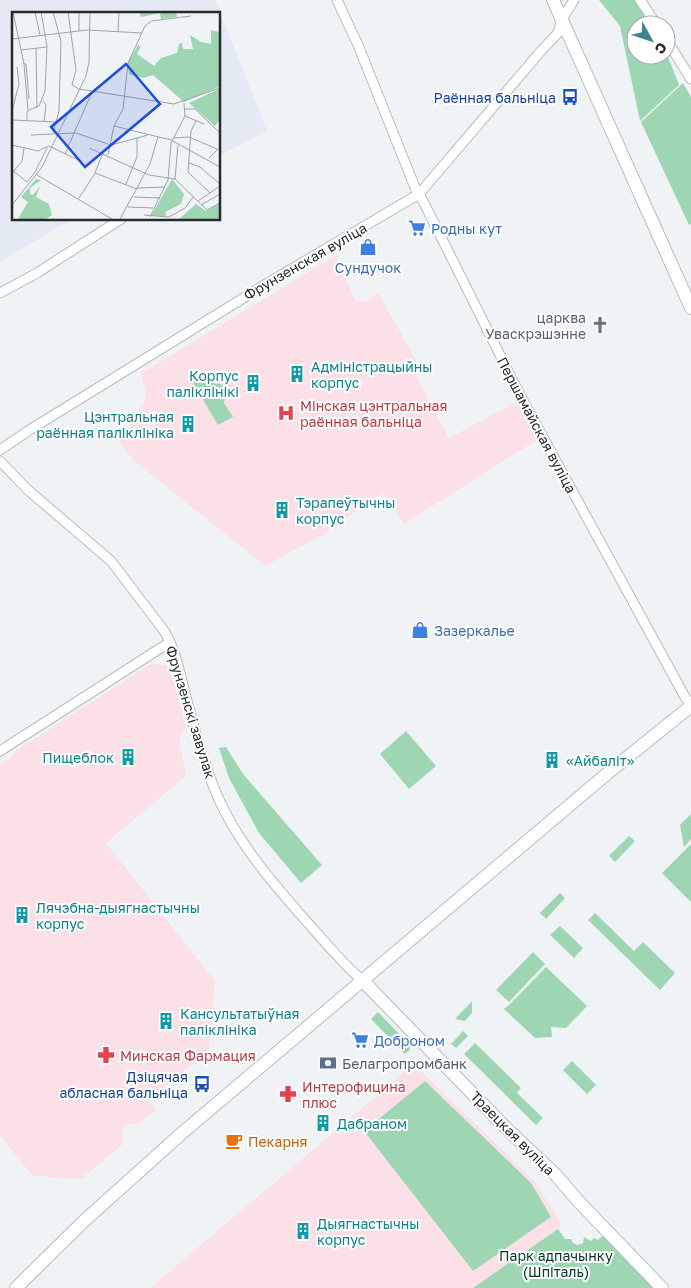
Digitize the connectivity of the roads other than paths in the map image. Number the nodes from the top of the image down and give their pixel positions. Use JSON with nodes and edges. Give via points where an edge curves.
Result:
{"nodes":[{"id":1,"x":336,"y":0,"type":"edge"},
{"id":2,"x":553,"y":0,"type":"edge"},
{"id":3,"x":574,"y":0,"type":"edge"},
{"id":4,"x":640,"y":0,"type":"edge"},
{"id":5,"x":650,"y":15,"type":"edge"},
{"id":6,"x":562,"y":19,"type":"junction"},
{"id":7,"x":676,"y":55,"type":"edge"},
{"id":8,"x":691,"y":79,"type":"edge"},
{"id":9,"x":419,"y":194,"type":"junction"},
{"id":10,"x":119,"y":220,"type":"edge"},
{"id":11,"x":0,"y":293,"type":"edge"},
{"id":12,"x":691,"y":308,"type":"edge"},
{"id":13,"x":0,"y":450,"type":"edge"},
{"id":14,"x":0,"y":461,"type":"edge"},
{"id":15,"x":170,"y":642,"type":"junction"},
{"id":16,"x":691,"y":705,"type":"edge"},
{"id":17,"x":0,"y":751,"type":"edge"},
{"id":18,"x":362,"y":980,"type":"junction"},
{"id":19,"x":16,"y":1288,"type":"edge"},
{"id":20,"x":662,"y":1288,"type":"edge"}],
"edges":[{"from":1,"to":9,"type":"street","name":"Першамайская вуліца","via":[[358,45]]},
{"from":2,"to":6,"type":"main road"},
{"from":3,"to":6,"type":"street","name":"Фрунзенская вуліца"},
{"from":4,"to":5,"type":"street"},
{"from":6,"to":9,"type":"street","name":"Фрунзенская вуліца","via":[[558,33]]},
{"from":6,"to":12,"type":"main road"},
{"from":7,"to":8,"type":"street"},
{"from":9,"to":13,"type":"street","name":"Фрунзенская вуліца","via":[[266,284]]},
{"from":9,"to":16,"type":"street","name":"Першамайская вуліца","via":[[522,399]]},
{"from":10,"to":11,"type":"street"},
{"from":14,"to":15,"type":"street","name":"Фрунзенскі завулак","via":[[28,490],[111,561]]},
{"from":15,"to":17,"type":"street"},
{"from":15,"to":18,"type":"street","name":"Фрунзенскі завулак","via":[[210,779],[232,824],[262,870]]},
{"from":16,"to":18,"type":"main road"},
{"from":18,"to":19,"type":"main road","via":[[144,1167]]},
{"from":18,"to":20,"type":"main road","name":"Траецкая вуліца","via":[[505,1127],[556,1174]]}]}
